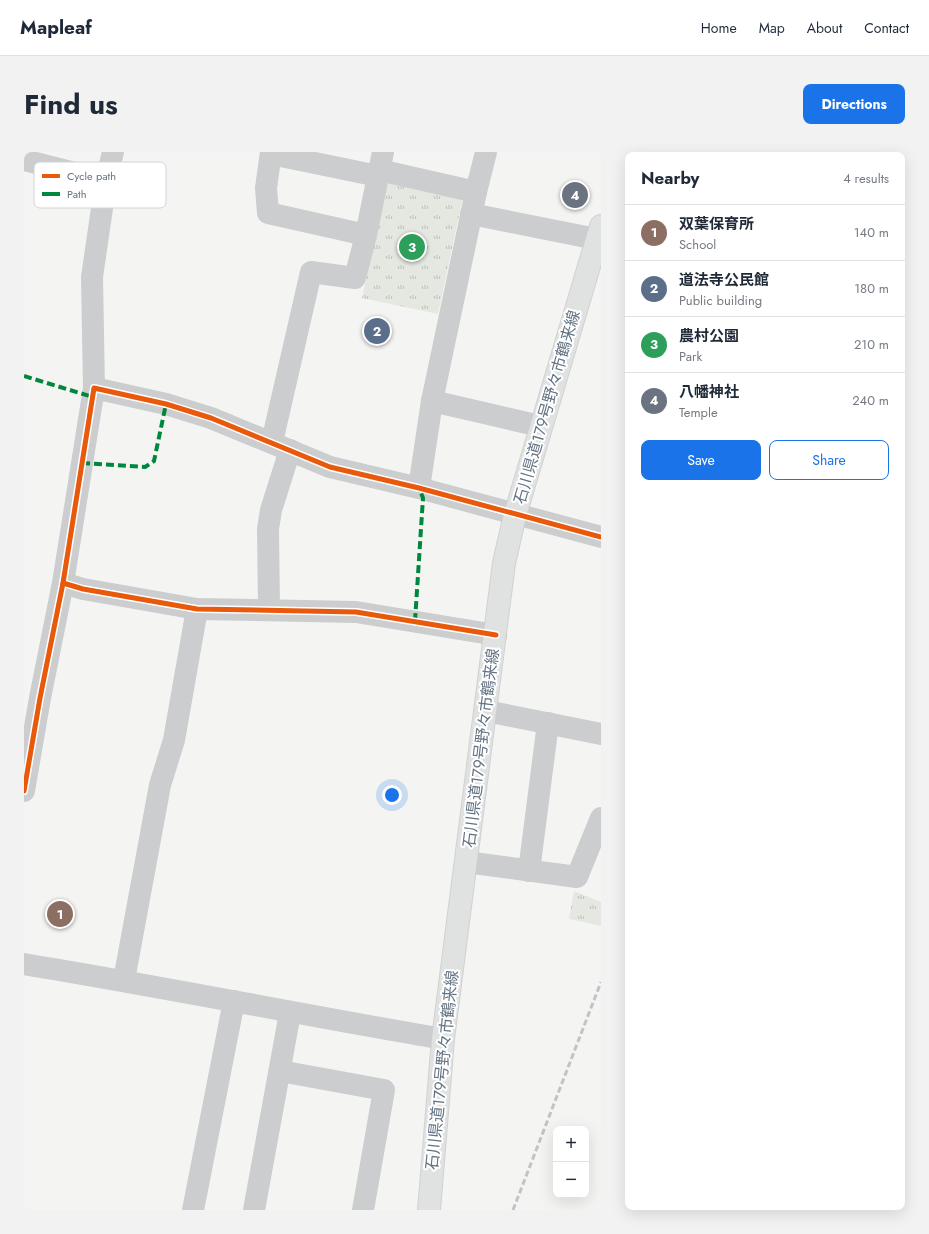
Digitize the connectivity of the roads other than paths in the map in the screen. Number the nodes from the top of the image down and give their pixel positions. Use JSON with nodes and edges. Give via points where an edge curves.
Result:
{"nodes":[{"id":1,"x":113,"y":152,"type":"edge"},
{"id":2,"x":486,"y":152,"type":"edge"},
{"id":3,"x":271,"y":153,"type":"edge"},
{"id":4,"x":24,"y":160,"type":"edge"},
{"id":5,"x":111,"y":162,"type":"edge"},
{"id":6,"x":34,"y":163,"type":"edge"},
{"id":7,"x":380,"y":166,"type":"edge"},
{"id":8,"x":476,"y":192,"type":"junction"},
{"id":9,"x":102,"y":208,"type":"edge"},
{"id":10,"x":471,"y":214,"type":"junction"},
{"id":11,"x":366,"y":235,"type":"junction"},
{"id":12,"x":600,"y":235,"type":"edge"},
{"id":13,"x":94,"y":388,"type":"junction"},
{"id":14,"x":432,"y":401,"type":"junction"},
{"id":15,"x":540,"y":426,"type":"junction"},
{"id":16,"x":281,"y":446,"type":"junction"},
{"id":17,"x":418,"y":488,"type":"junction"},
{"id":18,"x":515,"y":515,"type":"junction"},
{"id":19,"x":601,"y":537,"type":"edge"},
{"id":20,"x":63,"y":583,"type":"junction"},
{"id":21,"x":197,"y":609,"type":"junction"},
{"id":22,"x":269,"y":609,"type":"junction"},
{"id":23,"x":496,"y":635,"type":"junction"},
{"id":24,"x":32,"y":696,"type":"edge"},
{"id":25,"x":486,"y":711,"type":"junction"},
{"id":26,"x":548,"y":723,"type":"junction"},
{"id":27,"x":601,"y":734,"type":"edge"},
{"id":28,"x":24,"y":790,"type":"edge"},
{"id":29,"x":601,"y":818,"type":"edge"},
{"id":30,"x":466,"y":862,"type":"junction"},
{"id":31,"x":529,"y":870,"type":"junction"},
{"id":32,"x":24,"y":964,"type":"edge"},
{"id":33,"x":124,"y":980,"type":"junction"},
{"id":34,"x":234,"y":1001,"type":"junction"},
{"id":35,"x":290,"y":1013,"type":"junction"},
{"id":36,"x":443,"y":1039,"type":"junction"},
{"id":37,"x":280,"y":1071,"type":"junction"},
{"id":38,"x":193,"y":1210,"type":"edge"},
{"id":39,"x":254,"y":1210,"type":"edge"},
{"id":40,"x":363,"y":1210,"type":"edge"},
{"id":41,"x":429,"y":1210,"type":"edge"}],
"edges":[{"from":1,"to":5,"type":"street"},
{"from":2,"to":8,"type":"street"},
{"from":3,"to":7,"type":"street"},
{"from":3,"to":11,"type":"street","via":[[266,188],[268,213]]},
{"from":4,"to":6,"type":"street"},
{"from":7,"to":8,"type":"street"},
{"from":7,"to":11,"type":"street"},
{"from":8,"to":10,"type":"street"},
{"from":9,"to":13,"type":"street","via":[[92,277]]},
{"from":10,"to":12,"type":"street"},
{"from":10,"to":14,"type":"street"},
{"from":11,"to":16,"type":"street","via":[[355,278],[311,272]]},
{"from":12,"to":15,"type":"main road","name":"石川県道179号野々市鶴来線"},
{"from":13,"to":16,"type":"street","via":[[166,404],[211,418]]},
{"from":13,"to":20,"type":"street"},
{"from":14,"to":15,"type":"street"},
{"from":14,"to":17,"type":"street"},
{"from":15,"to":18,"type":"main road","name":"石川県道179号野々市鶴来線"},
{"from":16,"to":17,"type":"street","via":[[330,467]]},
{"from":16,"to":22,"type":"street","via":[[268,529]]},
{"from":17,"to":18,"type":"street"},
{"from":18,"to":19,"type":"street"},
{"from":18,"to":23,"type":"main road","name":"石川県道179号野々市鶴来線","via":[[504,563]]},
{"from":20,"to":21,"type":"street","via":[[83,589]]},
{"from":20,"to":24,"type":"street"},
{"from":21,"to":22,"type":"street"},
{"from":21,"to":33,"type":"street","via":[[174,740],[160,785]]},
{"from":22,"to":23,"type":"street","via":[[356,612]]},
{"from":23,"to":25,"type":"main road","name":"石川県道179号野々市鶴来線"},
{"from":24,"to":28,"type":"street"},
{"from":25,"to":26,"type":"street"},
{"from":25,"to":30,"type":"main road","name":"石川県道179号野々市鶴来線"},
{"from":26,"to":27,"type":"street"},
{"from":26,"to":31,"type":"street"},
{"from":29,"to":31,"type":"street","via":[[577,877]]},
{"from":30,"to":31,"type":"street"},
{"from":30,"to":36,"type":"main road","name":"石川県道179号野々市鶴来線"},
{"from":32,"to":33,"type":"street"},
{"from":33,"to":34,"type":"street"},
{"from":34,"to":35,"type":"street"},
{"from":34,"to":38,"type":"street"},
{"from":35,"to":36,"type":"street"},
{"from":35,"to":37,"type":"street"},
{"from":36,"to":41,"type":"main road","name":"石川県道179号野々市鶴来線"},
{"from":37,"to":39,"type":"street"},
{"from":37,"to":40,"type":"street","via":[[384,1090]]}]}
